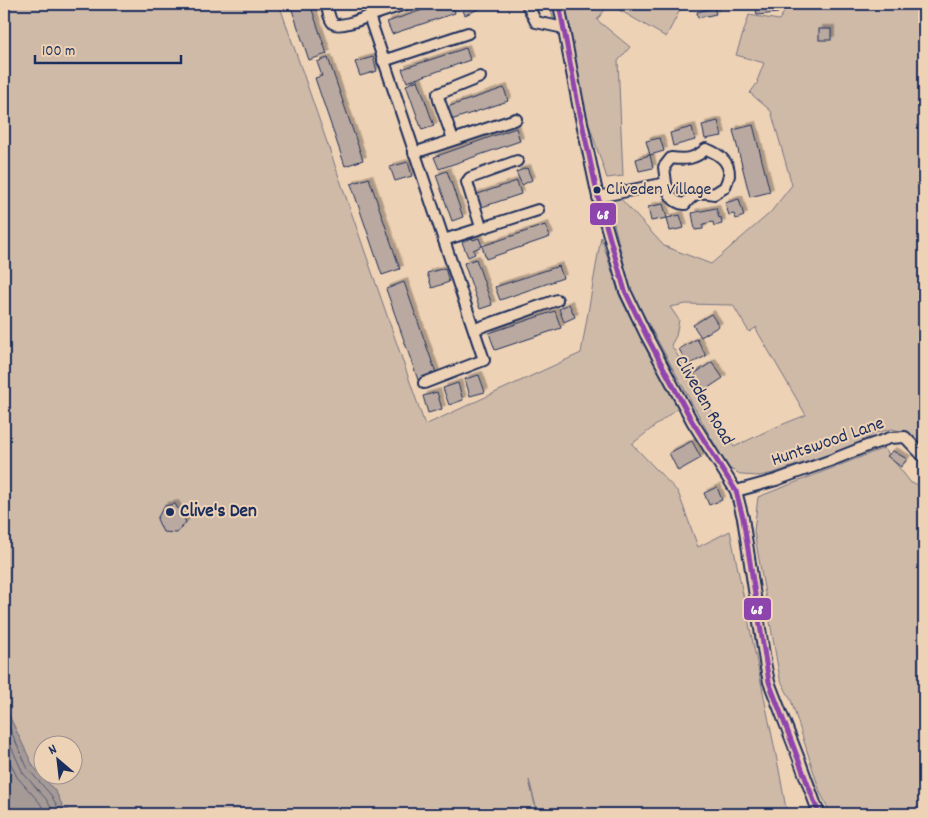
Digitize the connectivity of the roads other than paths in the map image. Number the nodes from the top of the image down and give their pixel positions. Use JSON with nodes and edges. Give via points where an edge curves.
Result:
{"nodes":[{"id":1,"x":326,"y":4,"type":"edge"},
{"id":2,"x":406,"y":4,"type":"edge"},
{"id":3,"x":527,"y":4,"type":"edge"},
{"id":4,"x":559,"y":4,"type":"edge"},
{"id":5,"x":369,"y":16,"type":"junction"},
{"id":6,"x":564,"y":28,"type":"junction"},
{"id":7,"x":468,"y":33,"type":"dead end"},
{"id":8,"x":383,"y":61,"type":"junction"},
{"id":9,"x":480,"y":78,"type":"dead end"},
{"id":10,"x":516,"y":119,"type":"dead end"},
{"id":11,"x":454,"y":139,"type":"junction"},
{"id":12,"x":414,"y":151,"type":"junction"},
{"id":13,"x":517,"y":161,"type":"dead end"},
{"id":14,"x":666,"y":183,"type":"junction"},
{"id":15,"x":598,"y":197,"type":"junction"},
{"id":16,"x":538,"y":210,"type":"dead end"},
{"id":17,"x":481,"y":227,"type":"junction"},
{"id":18,"x":444,"y":240,"type":"junction"},
{"id":19,"x":557,"y":300,"type":"dead end"},
{"id":20,"x":474,"y":329,"type":"junction"},
{"id":21,"x":424,"y":383,"type":"dead end"},
{"id":22,"x":924,"y":456,"type":"edge"},
{"id":23,"x":736,"y":491,"type":"junction"},
{"id":24,"x":819,"y":814,"type":"edge"}],
"edges":[{"from":1,"to":5,"type":"street","via":[[335,25]]},
{"from":2,"to":5,"type":"street"},
{"from":3,"to":6,"type":"street","via":[[536,22]]},
{"from":4,"to":6,"type":"street","name":"Cliveden Road"},
{"from":5,"to":8,"type":"street"},
{"from":6,"to":15,"type":"street","name":"Cliveden Road"},
{"from":7,"to":8,"type":"street"},
{"from":8,"to":12,"type":"street"},
{"from":9,"to":11,"type":"street","via":[[438,94]]},
{"from":10,"to":11,"type":"street"},
{"from":11,"to":12,"type":"street"},
{"from":12,"to":18,"type":"street"},
{"from":13,"to":17,"type":"street","via":[[470,178],[467,182]]},
{"from":14,"to":14,"type":"street","via":[[664,167],[671,158],[684,160],[706,149],[720,155],[729,174],[725,187],[714,194],[705,192],[691,196],[685,204],[670,197]]},
{"from":14,"to":15,"type":"street"},
{"from":15,"to":23,"type":"street","name":"Cliveden Road","via":[[625,291],[692,421]]},
{"from":16,"to":17,"type":"street"},
{"from":17,"to":18,"type":"street"},
{"from":18,"to":20,"type":"street"},
{"from":19,"to":20,"type":"street"},
{"from":20,"to":21,"type":"street","via":[[484,360]]},
{"from":22,"to":23,"type":"street","name":"Huntswood Lane","via":[[905,438],[890,438],[776,480]]},
{"from":23,"to":24,"type":"street","name":"Cliveden Road","via":[[769,682]]}]}
